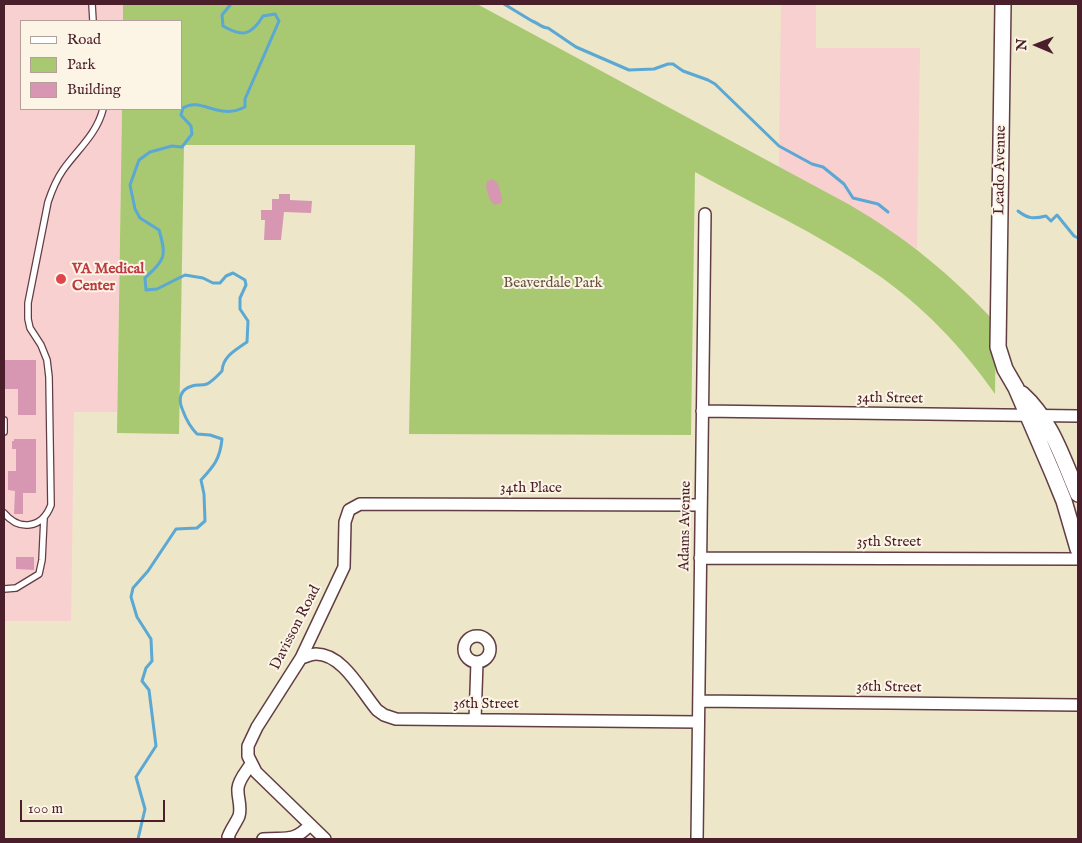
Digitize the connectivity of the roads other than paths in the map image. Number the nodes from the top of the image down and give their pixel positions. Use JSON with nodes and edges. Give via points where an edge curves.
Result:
{"nodes":[{"id":1,"x":92,"y":4,"type":"edge"},
{"id":2,"x":1003,"y":4,"type":"edge"},
{"id":3,"x":93,"y":20,"type":"edge"},
{"id":4,"x":103,"y":110,"type":"edge"},
{"id":5,"x":705,"y":214,"type":"dead end"},
{"id":6,"x":702,"y":411,"type":"junction"},
{"id":7,"x":1034,"y":416,"type":"junction"},
{"id":8,"x":1078,"y":416,"type":"edge"},
{"id":9,"x":4,"y":420,"type":"edge"},
{"id":10,"x":4,"y":432,"type":"edge"},
{"id":11,"x":1078,"y":494,"type":"edge"},
{"id":12,"x":360,"y":504,"type":"joint"},
{"id":13,"x":701,"y":505,"type":"junction"},
{"id":14,"x":4,"y":513,"type":"edge"},
{"id":15,"x":44,"y":518,"type":"junction"},
{"id":16,"x":1078,"y":549,"type":"edge"},
{"id":17,"x":700,"y":558,"type":"junction"},
{"id":18,"x":1078,"y":559,"type":"edge"},
{"id":19,"x":4,"y":589,"type":"edge"},
{"id":20,"x":300,"y":658,"type":"junction"},
{"id":21,"x":477,"y":662,"type":"dead end"},
{"id":22,"x":698,"y":701,"type":"junction"},
{"id":23,"x":1078,"y":705,"type":"edge"},
{"id":24,"x":475,"y":720,"type":"junction"},
{"id":25,"x":698,"y":722,"type":"junction"},
{"id":26,"x":251,"y":764,"type":"junction"},
{"id":27,"x":310,"y":825,"type":"junction"},
{"id":28,"x":230,"y":834,"type":"edge"},
{"id":29,"x":263,"y":839,"type":"edge"},
{"id":30,"x":325,"y":839,"type":"edge"},
{"id":31,"x":697,"y":839,"type":"edge"}],
"edges":[{"from":1,"to":3,"type":"lane"},
{"from":2,"to":7,"type":"street","name":"Leado Avenue","via":[[998,347],[1005,369]]},
{"from":4,"to":15,"type":"lane","via":[[94,131],[54,186],[28,303],[30,328],[47,360],[49,377],[51,502]]},
{"from":5,"to":6,"type":"street","name":"Adams Avenue"},
{"from":6,"to":7,"type":"street","name":"34th Street"},
{"from":6,"to":13,"type":"street","name":"Adams Avenue"},
{"from":7,"to":8,"type":"street","name":"34th Street"},
{"from":7,"to":11,"type":"street","via":[[1055,441]]},
{"from":7,"to":16,"type":"street"},
{"from":9,"to":10,"type":"lane"},
{"from":12,"to":13,"type":"street","name":"34th Place"},
{"from":12,"to":20,"type":"street","name":"Davisson Road","via":[[346,514],[344,567]]},
{"from":13,"to":17,"type":"street","name":"Adams Avenue"},
{"from":14,"to":15,"type":"lane","via":[[23,525]]},
{"from":15,"to":19,"type":"lane","via":[[39,574],[16,588]]},
{"from":17,"to":18,"type":"street","name":"35th Street"},
{"from":17,"to":22,"type":"street","name":"Adams Avenue"},
{"from":20,"to":24,"type":"street","name":"36th Street","via":[[314,654],[336,660],[384,715],[396,719]]},
{"from":20,"to":26,"type":"street","name":"Davisson Road","via":[[250,740],[248,756]]},
{"from":21,"to":24,"type":"street"},
{"from":22,"to":23,"type":"street","name":"36th Street"},
{"from":22,"to":25,"type":"street","name":"Adams Avenue"},
{"from":24,"to":25,"type":"street","name":"36th Street"},
{"from":25,"to":31,"type":"street","name":"Adams Avenue"},
{"from":26,"to":27,"type":"street"},
{"from":26,"to":28,"type":"street","via":[[241,779],[239,814]]},
{"from":27,"to":29,"type":"street","via":[[302,834],[290,838]]},
{"from":27,"to":30,"type":"street"}]}
